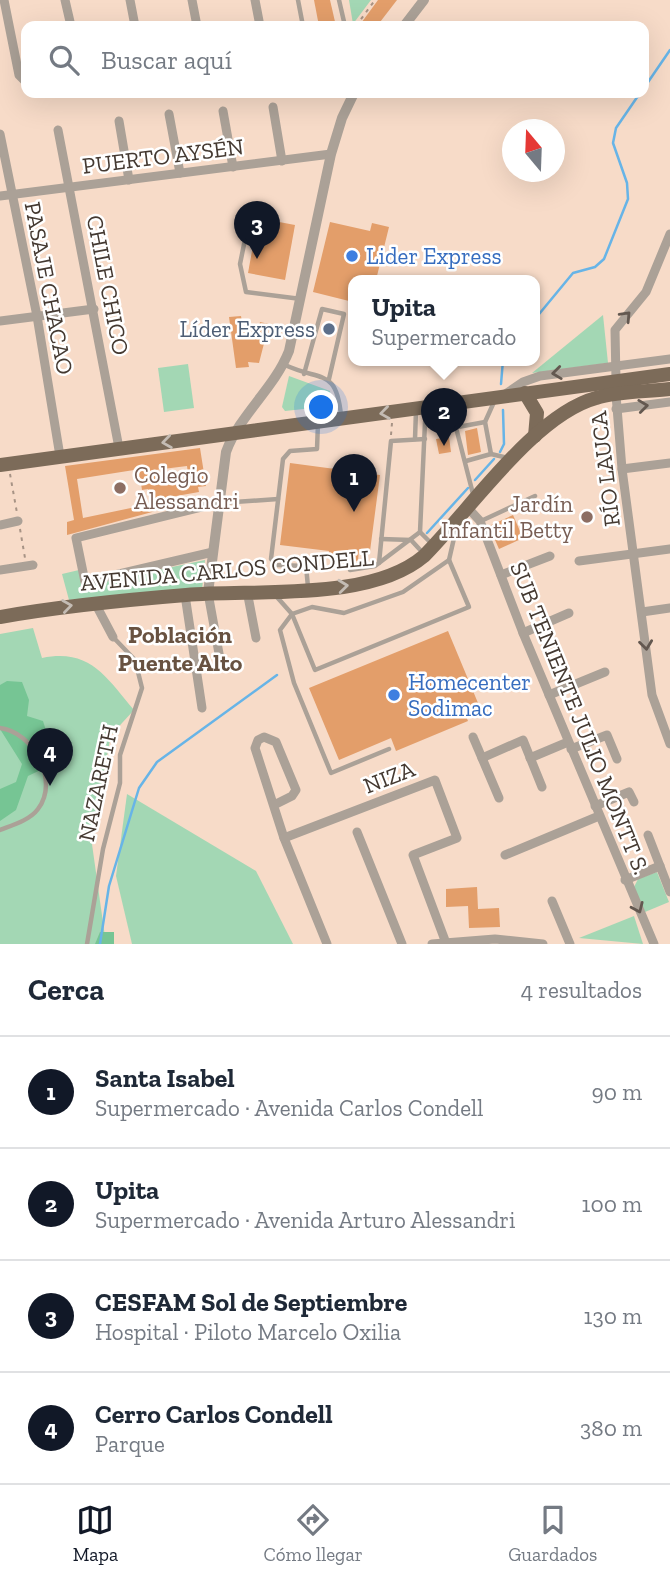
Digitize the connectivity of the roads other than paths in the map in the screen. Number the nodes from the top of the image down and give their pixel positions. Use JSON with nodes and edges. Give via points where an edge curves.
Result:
{"nodes":[{"id":1,"x":4,"y":0,"type":"edge"},
{"id":2,"x":65,"y":0,"type":"edge"},
{"id":3,"x":130,"y":0,"type":"edge"},
{"id":4,"x":192,"y":0,"type":"edge"},
{"id":5,"x":255,"y":0,"type":"edge"},
{"id":6,"x":298,"y":0,"type":"edge"},
{"id":7,"x":340,"y":0,"type":"edge"},
{"id":8,"x":424,"y":0,"type":"edge"},
{"id":9,"x":70,"y":21,"type":"edge"},
{"id":10,"x":134,"y":21,"type":"edge"},
{"id":11,"x":196,"y":21,"type":"edge"},
{"id":12,"x":259,"y":21,"type":"edge"},
{"id":13,"x":302,"y":21,"type":"edge"},
{"id":14,"x":344,"y":21,"type":"edge"},
{"id":15,"x":408,"y":21,"type":"edge"},
{"id":16,"x":21,"y":77,"type":"edge"},
{"id":17,"x":352,"y":98,"type":"edge"},
{"id":18,"x":274,"y":107,"type":"dead end"},
{"id":19,"x":223,"y":111,"type":"dead end"},
{"id":20,"x":169,"y":114,"type":"dead end"},
{"id":21,"x":119,"y":121,"type":"dead end"},
{"id":22,"x":58,"y":130,"type":"dead end"},
{"id":23,"x":0,"y":134,"type":"edge"},
{"id":24,"x":331,"y":155,"type":"junction"},
{"id":25,"x":282,"y":161,"type":"junction"},
{"id":26,"x":233,"y":167,"type":"junction"},
{"id":27,"x":180,"y":173,"type":"junction"},
{"id":28,"x":129,"y":180,"type":"junction"},
{"id":29,"x":69,"y":187,"type":"junction"},
{"id":30,"x":11,"y":195,"type":"junction"},
{"id":31,"x":0,"y":196,"type":"edge"},
{"id":32,"x":251,"y":209,"type":"dead end"},
{"id":33,"x":670,"y":234,"type":"edge"},
{"id":34,"x":302,"y":299,"type":"junction"},
{"id":35,"x":94,"y":309,"type":"junction"},
{"id":36,"x":37,"y":316,"type":"junction"},
{"id":37,"x":0,"y":321,"type":"edge"},
{"id":38,"x":670,"y":359,"type":"edge"},
{"id":39,"x":284,"y":364,"type":"junction"},
{"id":40,"x":304,"y":373,"type":"junction"},
{"id":41,"x":670,"y":374,"type":"edge"},
{"id":42,"x":329,"y":379,"type":"junction"},
{"id":43,"x":616,"y":388,"type":"junction"},
{"id":44,"x":670,"y":389,"type":"edge"},
{"id":45,"x":525,"y":393,"type":"junction"},
{"id":46,"x":501,"y":396,"type":"junction"},
{"id":47,"x":670,"y":402,"type":"edge"},
{"id":48,"x":450,"y":403,"type":"junction"},
{"id":49,"x":432,"y":406,"type":"junction"},
{"id":50,"x":415,"y":409,"type":"junction"},
{"id":51,"x":342,"y":419,"type":"junction"},
{"id":52,"x":318,"y":422,"type":"junction"},
{"id":53,"x":485,"y":422,"type":"junction"},
{"id":54,"x":458,"y":427,"type":"junction"},
{"id":55,"x":235,"y":433,"type":"junction"},
{"id":56,"x":535,"y":436,"type":"junction"},
{"id":57,"x":415,"y":439,"type":"junction"},
{"id":58,"x":425,"y":439,"type":"junction"},
{"id":59,"x":119,"y":448,"type":"junction"},
{"id":60,"x":59,"y":450,"type":"dead end"},
{"id":61,"x":491,"y":454,"type":"junction"},
{"id":62,"x":512,"y":460,"type":"junction"},
{"id":63,"x":466,"y":461,"type":"junction"},
{"id":64,"x":670,"y":463,"type":"edge"},
{"id":65,"x":0,"y":465,"type":"edge"},
{"id":66,"x":622,"y":469,"type":"junction"},
{"id":67,"x":535,"y":496,"type":"dead end"},
{"id":68,"x":278,"y":499,"type":"junction"},
{"id":69,"x":218,"y":503,"type":"junction"},
{"id":70,"x":472,"y":505,"type":"junction"},
{"id":71,"x":18,"y":521,"type":"dead end"},
{"id":72,"x":457,"y":521,"type":"junction"},
{"id":73,"x":480,"y":521,"type":"junction"},
{"id":74,"x":0,"y":524,"type":"edge"},
{"id":75,"x":420,"y":532,"type":"junction"},
{"id":76,"x":381,"y":538,"type":"junction"},
{"id":77,"x":411,"y":540,"type":"junction"},
{"id":78,"x":670,"y":548,"type":"edge"},
{"id":79,"x":429,"y":551,"type":"junction"},
{"id":80,"x":212,"y":552,"type":"junction"},
{"id":81,"x":635,"y":553,"type":"junction"},
{"id":82,"x":550,"y":556,"type":"dead end"},
{"id":83,"x":449,"y":560,"type":"junction"},
{"id":84,"x":579,"y":561,"type":"dead end"},
{"id":85,"x":379,"y":563,"type":"junction"},
{"id":86,"x":33,"y":565,"type":"dead end"},
{"id":87,"x":0,"y":570,"type":"edge"},
{"id":88,"x":350,"y":570,"type":"dead end"},
{"id":89,"x":501,"y":575,"type":"junction"},
{"id":90,"x":308,"y":589,"type":"junction"},
{"id":91,"x":270,"y":590,"type":"junction"},
{"id":92,"x":247,"y":591,"type":"junction"},
{"id":93,"x":208,"y":593,"type":"junction"},
{"id":94,"x":185,"y":595,"type":"junction"},
{"id":95,"x":95,"y":603,"type":"junction"},
{"id":96,"x":670,"y":608,"type":"edge"},
{"id":97,"x":642,"y":612,"type":"junction"},
{"id":98,"x":569,"y":613,"type":"dead end"},
{"id":99,"x":292,"y":614,"type":"junction"},
{"id":100,"x":0,"y":617,"type":"edge"},
{"id":101,"x":523,"y":633,"type":"junction"},
{"id":102,"x":113,"y":638,"type":"joint"},
{"id":103,"x":256,"y":638,"type":"dead end"},
{"id":104,"x":220,"y":659,"type":"dead end"},
{"id":105,"x":605,"y":672,"type":"dead end"},
{"id":106,"x":549,"y":695,"type":"junction"},
{"id":107,"x":202,"y":708,"type":"dead end"},
{"id":108,"x":0,"y":728,"type":"edge"},
{"id":109,"x":473,"y":737,"type":"dead end"},
{"id":110,"x":670,"y":744,"type":"edge"},
{"id":111,"x":570,"y":745,"type":"junction"},
{"id":112,"x":389,"y":749,"type":"dead end"},
{"id":113,"x":482,"y":758,"type":"junction"},
{"id":114,"x":530,"y":758,"type":"junction"},
{"id":115,"x":617,"y":759,"type":"dead end"},
{"id":116,"x":542,"y":787,"type":"dead end"},
{"id":117,"x":499,"y":798,"type":"dead end"},
{"id":118,"x":634,"y":802,"type":"dead end"},
{"id":119,"x":274,"y":805,"type":"junction"},
{"id":120,"x":595,"y":806,"type":"junction"},
{"id":121,"x":599,"y":816,"type":"junction"},
{"id":122,"x":0,"y":830,"type":"edge"},
{"id":123,"x":357,"y":832,"type":"dead end"},
{"id":124,"x":648,"y":835,"type":"dead end"},
{"id":125,"x":284,"y":838,"type":"junction"},
{"id":126,"x":505,"y":855,"type":"dead end"},
{"id":127,"x":660,"y":866,"type":"junction"},
{"id":128,"x":625,"y":880,"type":"junction"},
{"id":129,"x":670,"y":892,"type":"edge"},
{"id":130,"x":552,"y":901,"type":"dead end"},
{"id":131,"x":497,"y":941,"type":"edge"},
{"id":132,"x":446,"y":943,"type":"edge"},
{"id":133,"x":87,"y":944,"type":"edge"},
{"id":134,"x":327,"y":944,"type":"edge"},
{"id":135,"x":402,"y":944,"type":"edge"},
{"id":136,"x":432,"y":944,"type":"edge"},
{"id":137,"x":543,"y":944,"type":"edge"},
{"id":138,"x":570,"y":944,"type":"edge"},
{"id":139,"x":654,"y":944,"type":"edge"}],
"edges":[{"from":1,"to":16,"type":"street"},
{"from":2,"to":9,"type":"street"},
{"from":3,"to":10,"type":"street"},
{"from":4,"to":11,"type":"street"},
{"from":5,"to":12,"type":"street"},
{"from":6,"to":13,"type":"lane"},
{"from":7,"to":14,"type":"lane"},
{"from":8,"to":15,"type":"street"},
{"from":17,"to":24,"type":"street"},
{"from":18,"to":25,"type":"street"},
{"from":19,"to":26,"type":"street"},
{"from":20,"to":27,"type":"street"},
{"from":21,"to":28,"type":"street"},
{"from":22,"to":29,"type":"street","name":"CHILE CHICO"},
{"from":23,"to":30,"type":"street","name":"PASAJE CHACAO"},
{"from":24,"to":25,"type":"street","name":"PUERTO AYSÉN"},
{"from":24,"to":34,"type":"street"},
{"from":25,"to":26,"type":"street","name":"PUERTO AYSÉN"},
{"from":26,"to":27,"type":"street","name":"PUERTO AYSÉN"},
{"from":27,"to":28,"type":"street","name":"PUERTO AYSÉN"},
{"from":28,"to":29,"type":"street","name":"PUERTO AYSÉN"},
{"from":29,"to":30,"type":"street","name":"PUERTO AYSÉN"},
{"from":29,"to":35,"type":"street","name":"CHILE CHICO"},
{"from":30,"to":31,"type":"street","name":"PUERTO AYSÉN"},
{"from":30,"to":36,"type":"street","name":"PASAJE CHACAO"},
{"from":32,"to":34,"type":"lane","via":[[240,264],[246,292]]},
{"from":43,"to":33,"type":"street","name":"RÍO LAUCA","one_way":true,"via":[[617,324],[646,292]]},
{"from":34,"to":39,"type":"street"},
{"from":35,"to":36,"type":"street"},
{"from":35,"to":59,"type":"street","name":"CHILE CHICO"},
{"from":36,"to":37,"type":"street"},
{"from":36,"to":60,"type":"street","name":"PASAJE CHACAO"},
{"from":38,"to":43,"type":"street"},
{"from":39,"to":40,"type":"lane"},
{"from":39,"to":55,"type":"street"},
{"from":40,"to":42,"type":"lane"},
{"from":40,"to":42,"type":"lane","via":[[322,309],[344,314]]},
{"from":41,"to":43,"type":"main road"},
{"from":42,"to":51,"type":"lane","via":[[340,397]]},
{"from":43,"to":44,"type":"main road"},
{"from":43,"to":45,"type":"main road"},
{"from":43,"to":46,"type":"street","one_way":true,"via":[[540,376]]},
{"from":43,"to":47,"type":"street","one_way":true},
{"from":43,"to":56,"type":"main road","name":"AVENIDA CARLOS CONDELL","via":[[566,412]]},
{"from":43,"to":66,"type":"street","name":"RÍO LAUCA"},
{"from":45,"to":46,"type":"main road"},
{"from":45,"to":56,"type":"main road","via":[[537,413]]},
{"from":46,"to":48,"type":"main road"},
{"from":46,"to":53,"type":"lane"},
{"from":48,"to":49,"type":"main road"},
{"from":48,"to":54,"type":"lane"},
{"from":49,"to":50,"type":"main road"},
{"from":49,"to":58,"type":"lane","via":[[425,422]]},
{"from":50,"to":51,"type":"main road","one_way":true},
{"from":50,"to":57,"type":"lane"},
{"from":51,"to":52,"type":"main road"},
{"from":52,"to":55,"type":"main road"},
{"from":52,"to":68,"type":"lane","via":[[317,449],[290,451],[283,459]]},
{"from":53,"to":54,"type":"lane"},
{"from":53,"to":61,"type":"lane"},
{"from":54,"to":63,"type":"lane"},
{"from":55,"to":59,"type":"main road","one_way":true},
{"from":55,"to":69,"type":"street","via":[[224,459]]},
{"from":56,"to":62,"type":"main road","name":"AVENIDA CARLOS CONDELL"},
{"from":57,"to":58,"type":"lane"},
{"from":57,"to":76,"type":"lane","via":[[391,441]]},
{"from":58,"to":75,"type":"lane"},
{"from":59,"to":65,"type":"main road"},
{"from":61,"to":62,"type":"lane"},
{"from":61,"to":63,"type":"lane"},
{"from":62,"to":70,"type":"main road","name":"AVENIDA CARLOS CONDELL"},
{"from":63,"to":70,"type":"lane"},
{"from":64,"to":66,"type":"street"},
{"from":66,"to":81,"type":"street","name":"RÍO LAUCA"},
{"from":67,"to":73,"type":"lane"},
{"from":68,"to":69,"type":"lane"},
{"from":68,"to":90,"type":"lane","via":[[271,559],[277,565],[306,566]]},
{"from":69,"to":80,"type":"street"},
{"from":69,"to":80,"type":"street","via":[[76,538],[85,582]]},
{"from":70,"to":72,"type":"main road","name":"AVENIDA CARLOS CONDELL"},
{"from":70,"to":73,"type":"street","name":"SUB TENIENTE JULIO MONTT S."},
{"from":71,"to":74,"type":"street"},
{"from":72,"to":79,"type":"main road","name":"AVENIDA CARLOS CONDELL"},
{"from":72,"to":83,"type":"lane"},
{"from":73,"to":89,"type":"street","name":"SUB TENIENTE JULIO MONTT S."},
{"from":75,"to":77,"type":"lane"},
{"from":75,"to":79,"type":"lane"},
{"from":76,"to":77,"type":"lane"},
{"from":76,"to":85,"type":"lane"},
{"from":77,"to":79,"type":"lane"},
{"from":77,"to":85,"type":"lane"},
{"from":78,"to":81,"type":"street"},
{"from":90,"to":79,"type":"main road","name":"AVENIDA CARLOS CONDELL","one_way":true,"via":[[383,580]]},
{"from":80,"to":93,"type":"street"},
{"from":81,"to":84,"type":"street"},
{"from":81,"to":97,"type":"street","name":"RÍO LAUCA"},
{"from":82,"to":89,"type":"street"},
{"from":83,"to":99,"type":"lane","via":[[403,592],[345,613],[312,607]]},
{"from":83,"to":99,"type":"lane","via":[[469,607],[315,670]]},
{"from":85,"to":88,"type":"lane"},
{"from":86,"to":87,"type":"street"},
{"from":89,"to":101,"type":"street","name":"SUB TENIENTE JULIO MONTT S."},
{"from":90,"to":91,"type":"main road","name":"AVENIDA CARLOS CONDELL"},
{"from":91,"to":92,"type":"main road","name":"AVENIDA CARLOS CONDELL"},
{"from":91,"to":99,"type":"lane"},
{"from":92,"to":93,"type":"main road","name":"AVENIDA CARLOS CONDELL"},
{"from":92,"to":103,"type":"street"},
{"from":93,"to":94,"type":"main road","name":"AVENIDA CARLOS CONDELL"},
{"from":93,"to":104,"type":"street"},
{"from":94,"to":95,"type":"main road","name":"AVENIDA CARLOS CONDELL"},
{"from":94,"to":107,"type":"street"},
{"from":100,"to":95,"type":"main road","name":"AVENIDA CARLOS CONDELL","one_way":true},
{"from":95,"to":102,"type":"street","name":"NAZARETH"},
{"from":96,"to":97,"type":"street"},
{"from":97,"to":110,"type":"street","name":"RÍO LAUCA","one_way":true,"via":[[652,695]]},
{"from":98,"to":101,"type":"street"},
{"from":99,"to":112,"type":"lane","via":[[280,630],[294,683],[331,773]]},
{"from":101,"to":106,"type":"street","name":"SUB TENIENTE JULIO MONTT S."},
{"from":102,"to":133,"type":"lane","name":"NAZARETH","via":[[135,660],[142,688],[120,755],[120,783]]},
{"from":105,"to":106,"type":"street"},
{"from":106,"to":111,"type":"street","name":"SUB TENIENTE JULIO MONTT S."},
{"from":108,"to":122,"type":"lane","via":[[35,748],[46,776],[45,797],[37,811]]},
{"from":109,"to":113,"type":"street"},
{"from":111,"to":114,"type":"street"},
{"from":111,"to":115,"type":"street","via":[[607,735]]},
{"from":111,"to":120,"type":"street","name":"SUB TENIENTE JULIO MONTT S."},
{"from":113,"to":114,"type":"street","via":[[523,740]]},
{"from":113,"to":117,"type":"street"},
{"from":114,"to":116,"type":"street"},
{"from":118,"to":120,"type":"street","via":[[629,792]]},
{"from":119,"to":119,"type":"street","via":[[255,748],[264,737],[276,742],[296,790]]},
{"from":119,"to":125,"type":"street"},
{"from":120,"to":121,"type":"street","name":"SUB TENIENTE JULIO MONTT S."},
{"from":121,"to":126,"type":"street"},
{"from":121,"to":128,"type":"street","name":"SUB TENIENTE JULIO MONTT S."},
{"from":123,"to":135,"type":"street"},
{"from":124,"to":127,"type":"street"},
{"from":125,"to":132,"type":"street","name":"NIZA","via":[[435,780],[457,838],[413,855]]},
{"from":125,"to":134,"type":"street"},
{"from":127,"to":128,"type":"street"},
{"from":127,"to":129,"type":"street"},
{"from":128,"to":139,"type":"street","name":"SUB TENIENTE JULIO MONTT S.","one_way":true},
{"from":130,"to":138,"type":"street"},
{"from":131,"to":132,"type":"street"},
{"from":131,"to":137,"type":"street"},
{"from":132,"to":136,"type":"street"}]}
